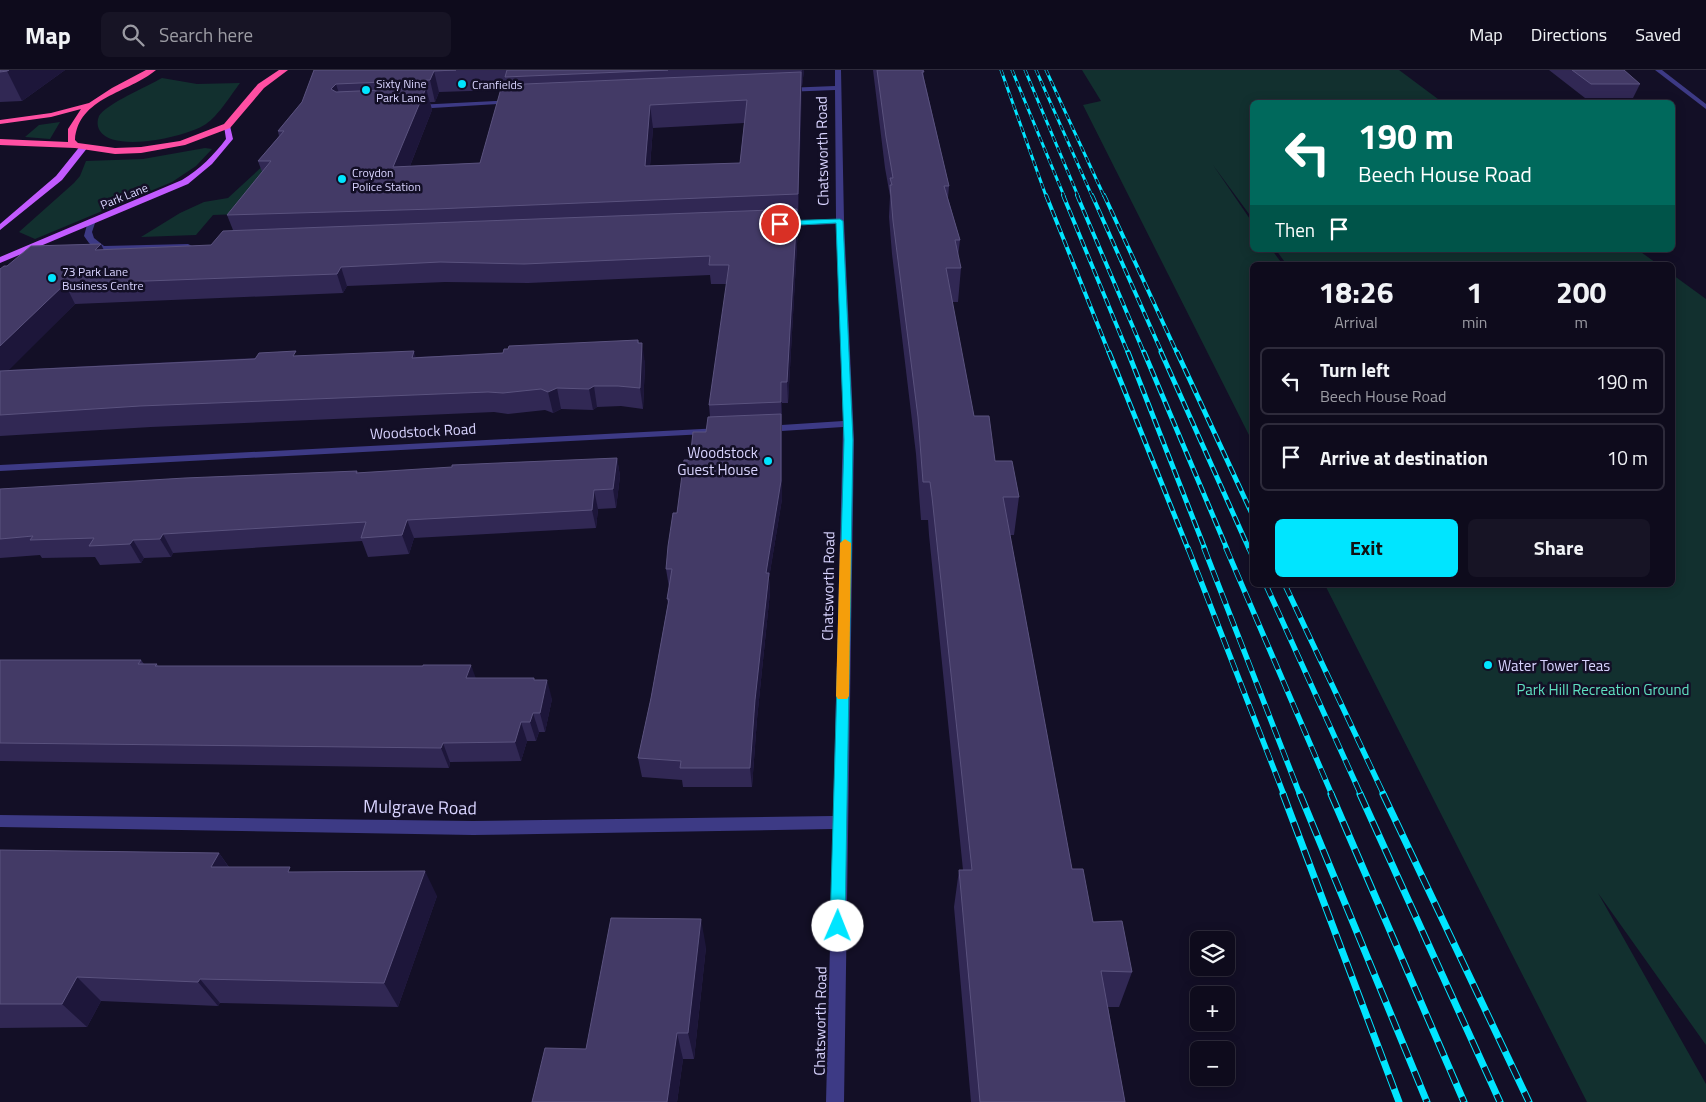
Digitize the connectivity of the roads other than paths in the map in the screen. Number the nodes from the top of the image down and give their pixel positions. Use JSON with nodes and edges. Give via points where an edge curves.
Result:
{"nodes":[{"id":1,"x":152,"y":70,"type":"edge"},
{"id":2,"x":284,"y":70,"type":"edge"},
{"id":3,"x":838,"y":70,"type":"edge"},
{"id":4,"x":1658,"y":70,"type":"edge"},
{"id":5,"x":838,"y":88,"type":"junction"},
{"id":6,"x":779,"y":90,"type":"edge"},
{"id":7,"x":525,"y":102,"type":"edge"},
{"id":8,"x":93,"y":104,"type":"junction"},
{"id":9,"x":408,"y":107,"type":"edge"},
{"id":10,"x":1706,"y":107,"type":"edge"},
{"id":11,"x":0,"y":122,"type":"edge"},
{"id":12,"x":227,"y":126,"type":"junction"},
{"id":13,"x":0,"y":142,"type":"edge"},
{"id":14,"x":79,"y":146,"type":"junction"},
{"id":15,"x":840,"y":221,"type":"junction"},
{"id":16,"x":91,"y":223,"type":"junction"},
{"id":17,"x":770,"y":224,"type":"edge"},
{"id":18,"x":0,"y":228,"type":"edge"},
{"id":19,"x":202,"y":246,"type":"edge"},
{"id":20,"x":102,"y":249,"type":"junction"},
{"id":21,"x":80,"y":253,"type":"edge"},
{"id":22,"x":13,"y":254,"type":"junction"},
{"id":23,"x":39,"y":254,"type":"edge"},
{"id":24,"x":0,"y":260,"type":"edge"},
{"id":25,"x":848,"y":424,"type":"junction"},
{"id":26,"x":750,"y":429,"type":"edge"},
{"id":27,"x":731,"y":430,"type":"edge"},
{"id":28,"x":0,"y":468,"type":"edge"},
{"id":29,"x":0,"y":821,"type":"edge"},
{"id":30,"x":840,"y":822,"type":"junction"},
{"id":31,"x":835,"y":1102,"type":"edge"}],
"edges":[{"from":1,"to":8,"type":"highway"},
{"from":2,"to":12,"type":"highway","via":[[261,86]]},
{"from":3,"to":5,"type":"street","name":"Chatsworth Road"},
{"from":4,"to":10,"type":"street"},
{"from":5,"to":6,"type":"street"},
{"from":5,"to":15,"type":"street","name":"Chatsworth Road"},
{"from":7,"to":9,"type":"street"},
{"from":8,"to":11,"type":"highway","via":[[51,116]]},
{"from":8,"to":14,"type":"highway","via":[[73,124],[71,141]]},
{"from":12,"to":14,"type":"highway","via":[[182,143],[153,149],[115,151]]},
{"from":12,"to":16,"type":"main road","name":"Park Lane","via":[[230,139],[213,162],[197,175],[173,189]]},
{"from":13,"to":14,"type":"highway"},
{"from":14,"to":18,"type":"main road","via":[[59,178]]},
{"from":15,"to":17,"type":"street"},
{"from":15,"to":25,"type":"street","name":"Chatsworth Road"},
{"from":16,"to":20,"type":"street","via":[[88,238]]},
{"from":16,"to":22,"type":"main road","name":"Park Lane"},
{"from":19,"to":20,"type":"street"},
{"from":20,"to":21,"type":"street"},
{"from":22,"to":23,"type":"street"},
{"from":22,"to":24,"type":"main road","name":"Park Lane"},
{"from":25,"to":26,"type":"street"},
{"from":25,"to":30,"type":"street","name":"Chatsworth Road"},
{"from":27,"to":28,"type":"street","name":"Woodstock Road"},
{"from":29,"to":30,"type":"street","name":"Mulgrave Road","via":[[473,828]]},
{"from":30,"to":31,"type":"street","name":"Chatsworth Road"}]}
